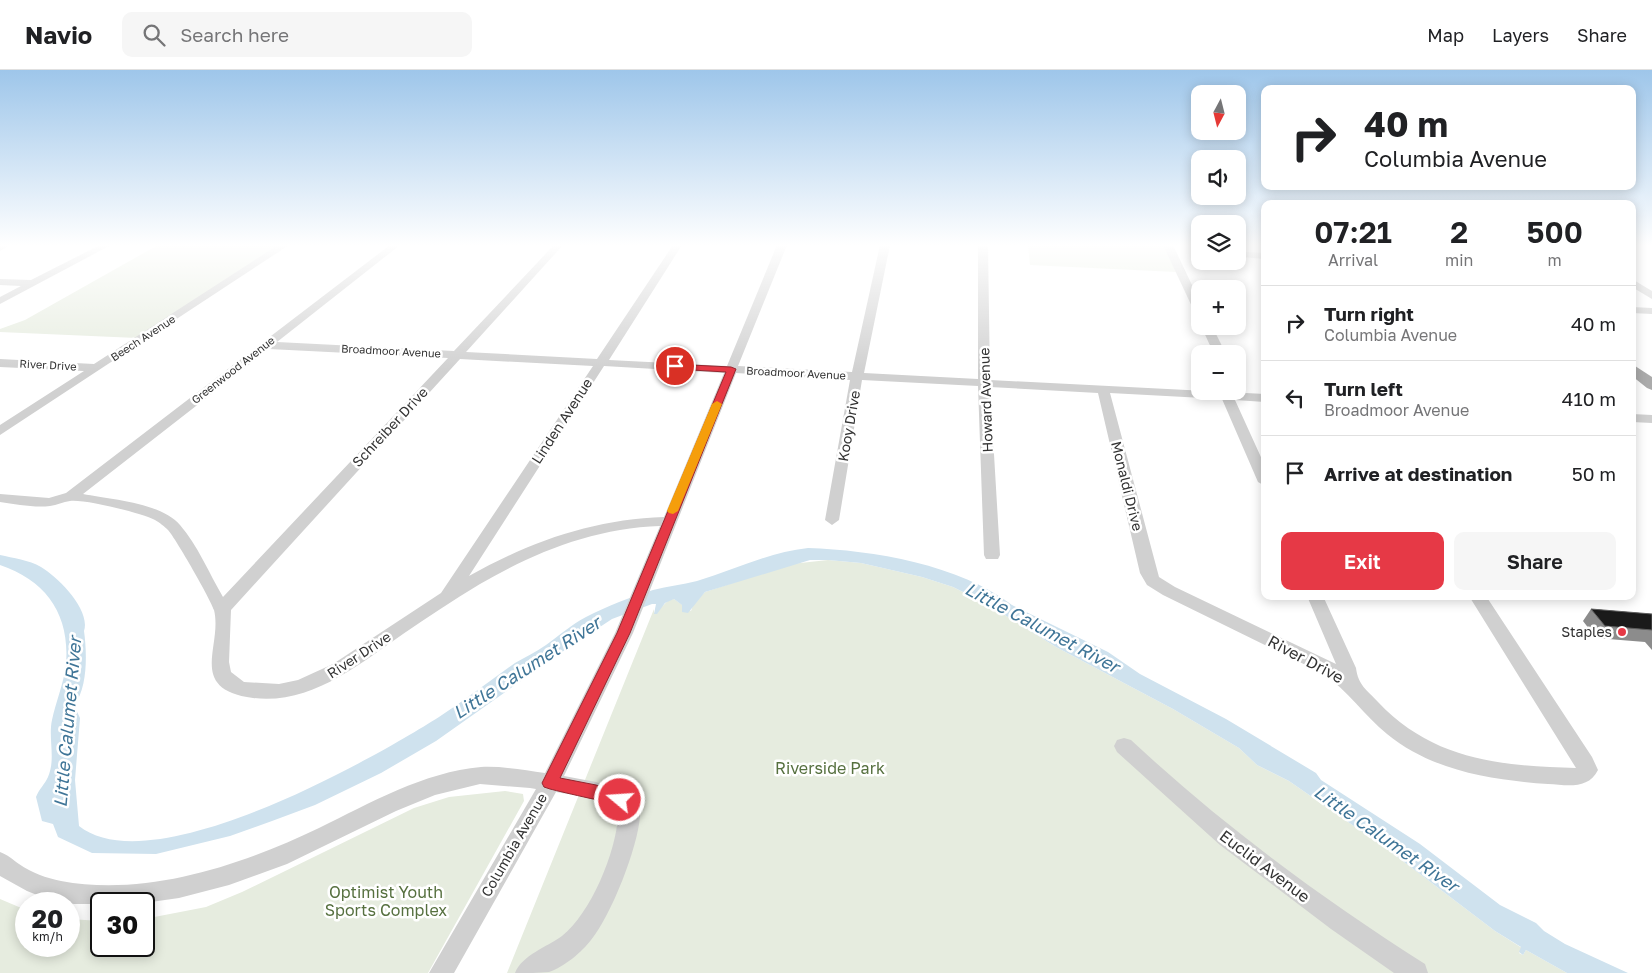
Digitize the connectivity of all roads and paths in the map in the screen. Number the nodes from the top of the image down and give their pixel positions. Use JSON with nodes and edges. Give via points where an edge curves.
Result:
{"nodes":[{"id":1,"x":25,"y":287,"type":"edge"},
{"id":2,"x":221,"y":287,"type":"edge"},
{"id":3,"x":342,"y":287,"type":"edge"},
{"id":4,"x":520,"y":287,"type":"edge"},
{"id":5,"x":650,"y":287,"type":"edge"},
{"id":6,"x":765,"y":287,"type":"edge"},
{"id":7,"x":876,"y":287,"type":"edge"},
{"id":8,"x":983,"y":287,"type":"edge"},
{"id":9,"x":1639,"y":287,"type":"edge"},
{"id":10,"x":1652,"y":296,"type":"edge"},
{"id":11,"x":0,"y":301,"type":"edge"},
{"id":12,"x":1636,"y":310,"type":"edge"},
{"id":13,"x":1652,"y":311,"type":"edge"},
{"id":14,"x":267,"y":345,"type":"junction"},
{"id":15,"x":457,"y":354,"type":"junction"},
{"id":16,"x":0,"y":363,"type":"edge"},
{"id":17,"x":600,"y":363,"type":"junction"},
{"id":18,"x":96,"y":368,"type":"junction"},
{"id":19,"x":731,"y":369,"type":"junction"},
{"id":20,"x":1636,"y":371,"type":"edge"},
{"id":21,"x":857,"y":376,"type":"junction"},
{"id":22,"x":984,"y":383,"type":"junction"},
{"id":23,"x":1652,"y":385,"type":"edge"},
{"id":24,"x":1103,"y":389,"type":"junction"},
{"id":25,"x":1191,"y":392,"type":"edge"},
{"id":26,"x":1246,"y":395,"type":"edge"},
{"id":27,"x":1261,"y":397,"type":"edge"},
{"id":28,"x":1237,"y":400,"type":"edge"},
{"id":29,"x":1636,"y":418,"type":"edge"},
{"id":30,"x":1652,"y":419,"type":"edge"},
{"id":31,"x":0,"y":431,"type":"edge"},
{"id":32,"x":1261,"y":470,"type":"edge"},
{"id":33,"x":71,"y":496,"type":"junction"},
{"id":34,"x":0,"y":498,"type":"edge"},
{"id":35,"x":832,"y":520,"type":"dead end"},
{"id":36,"x":669,"y":521,"type":"junction"},
{"id":37,"x":992,"y":555,"type":"dead end"},
{"id":38,"x":1154,"y":581,"type":"joint"},
{"id":39,"x":446,"y":597,"type":"junction"},
{"id":40,"x":1317,"y":600,"type":"edge"},
{"id":41,"x":1479,"y":600,"type":"edge"},
{"id":42,"x":222,"y":609,"type":"junction"},
{"id":43,"x":1348,"y":680,"type":"junction"},
{"id":44,"x":1124,"y":746,"type":"dead end"},
{"id":45,"x":550,"y":783,"type":"junction"},
{"id":46,"x":0,"y":862,"type":"edge"},
{"id":47,"x":441,"y":973,"type":"edge"},
{"id":48,"x":527,"y":973,"type":"edge"},
{"id":49,"x":1416,"y":973,"type":"edge"}],
"edges":[{"from":1,"to":11,"type":"street"},
{"from":2,"to":18,"type":"street","name":"Beech Avenue"},
{"from":3,"to":14,"type":"street","name":"Greenwood Avenue"},
{"from":4,"to":15,"type":"street","name":"Schreiber Drive"},
{"from":5,"to":17,"type":"street","name":"Linden Avenue"},
{"from":6,"to":19,"type":"street","name":"Columbia Avenue"},
{"from":7,"to":21,"type":"street","name":"Kooy Drive"},
{"from":8,"to":22,"type":"street","name":"Howard Avenue"},
{"from":9,"to":10,"type":"street"},
{"from":12,"to":13,"type":"street"},
{"from":14,"to":15,"type":"street","name":"Broadmoor Avenue"},
{"from":14,"to":33,"type":"street","name":"Greenwood Avenue"},
{"from":15,"to":17,"type":"street","name":"Broadmoor Avenue"},
{"from":15,"to":42,"type":"street","name":"Schreiber Drive"},
{"from":16,"to":18,"type":"street","name":"River Drive"},
{"from":17,"to":19,"type":"street","name":"Broadmoor Avenue"},
{"from":17,"to":39,"type":"street","name":"Linden Avenue"},
{"from":18,"to":31,"type":"street","name":"Beech Avenue"},
{"from":19,"to":21,"type":"street","name":"Broadmoor Avenue"},
{"from":19,"to":36,"type":"street","name":"Columbia Avenue"},
{"from":20,"to":23,"type":"main road"},
{"from":21,"to":22,"type":"street","name":"Broadmoor Avenue"},
{"from":21,"to":35,"type":"street","name":"Kooy Drive"},
{"from":22,"to":24,"type":"street","name":"Broadmoor Avenue"},
{"from":22,"to":37,"type":"street","name":"Howard Avenue"},
{"from":24,"to":25,"type":"street","name":"Broadmoor Avenue"},
{"from":24,"to":38,"type":"street","name":"Monaldi Drive","via":[[1148,573]]},
{"from":26,"to":27,"type":"street","name":"Broadmoor Avenue"},
{"from":28,"to":32,"type":"street"},
{"from":29,"to":30,"type":"street"},
{"from":33,"to":34,"type":"street","name":"River Drive","via":[[49,502]]},
{"from":33,"to":42,"type":"street","name":"River Drive","via":[[138,509],[169,522]]},
{"from":36,"to":39,"type":"street","name":"River Drive","via":[[648,521],[564,538],[510,561]]},
{"from":36,"to":45,"type":"street","name":"Columbia Avenue","via":[[624,633]]},
{"from":38,"to":43,"type":"street","name":"River Drive"},
{"from":39,"to":42,"type":"street","name":"River Drive","via":[[329,676],[300,687],[269,692],[241,689],[224,676],[220,667]]},
{"from":40,"to":43,"type":"street","via":[[1347,668]]},
{"from":41,"to":43,"type":"street","name":"River Drive","via":[[1588,770],[1580,778],[1468,766],[1414,743],[1378,715]]},
{"from":44,"to":49,"type":"street","name":"Euclid Avenue","via":[[1215,828],[1296,890]]},
{"from":45,"to":46,"type":"street","via":[[512,776],[450,781],[412,793],[304,846],[245,870],[208,882],[148,892],[83,895],[53,891],[18,877]]},
{"from":45,"to":47,"type":"street","name":"Columbia Avenue"},
{"from":45,"to":48,"type":"street","via":[[620,800],[629,814],[627,834],[595,915],[584,932]]}]}
